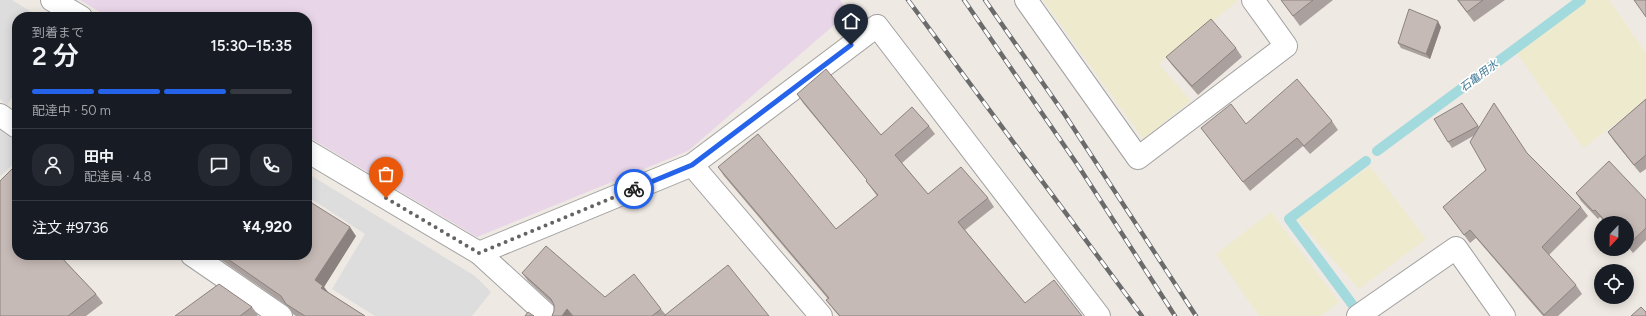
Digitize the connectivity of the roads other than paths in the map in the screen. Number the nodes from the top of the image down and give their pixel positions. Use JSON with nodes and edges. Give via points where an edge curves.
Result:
{"nodes":[{"id":1,"x":52,"y":0,"type":"edge"},
{"id":2,"x":1026,"y":0,"type":"edge"},
{"id":3,"x":1253,"y":0,"type":"edge"},
{"id":4,"x":72,"y":12,"type":"edge"},
{"id":5,"x":0,"y":115,"type":"edge"},
{"id":6,"x":12,"y":123,"type":"edge"},
{"id":7,"x":312,"y":154,"type":"edge"},
{"id":8,"x":692,"y":165,"type":"junction"},
{"id":9,"x":479,"y":253,"type":"junction"},
{"id":10,"x":199,"y":260,"type":"edge"},
{"id":11,"x":281,"y":316,"type":"edge"},
{"id":12,"x":548,"y":316,"type":"edge"},
{"id":13,"x":821,"y":316,"type":"edge"},
{"id":14,"x":1099,"y":316,"type":"edge"},
{"id":15,"x":1358,"y":316,"type":"edge"},
{"id":16,"x":1504,"y":316,"type":"edge"}],
"edges":[{"from":1,"to":4,"type":"street"},
{"from":2,"to":3,"type":"street","via":[[1138,158],[1286,46]]},
{"from":5,"to":6,"type":"street"},
{"from":7,"to":9,"type":"street"},
{"from":8,"to":9,"type":"street"},
{"from":8,"to":13,"type":"street"},
{"from":8,"to":14,"type":"street","via":[[877,26]]},
{"from":9,"to":12,"type":"street"},
{"from":10,"to":11,"type":"street"},
{"from":15,"to":16,"type":"street","via":[[1456,248]]}]}
